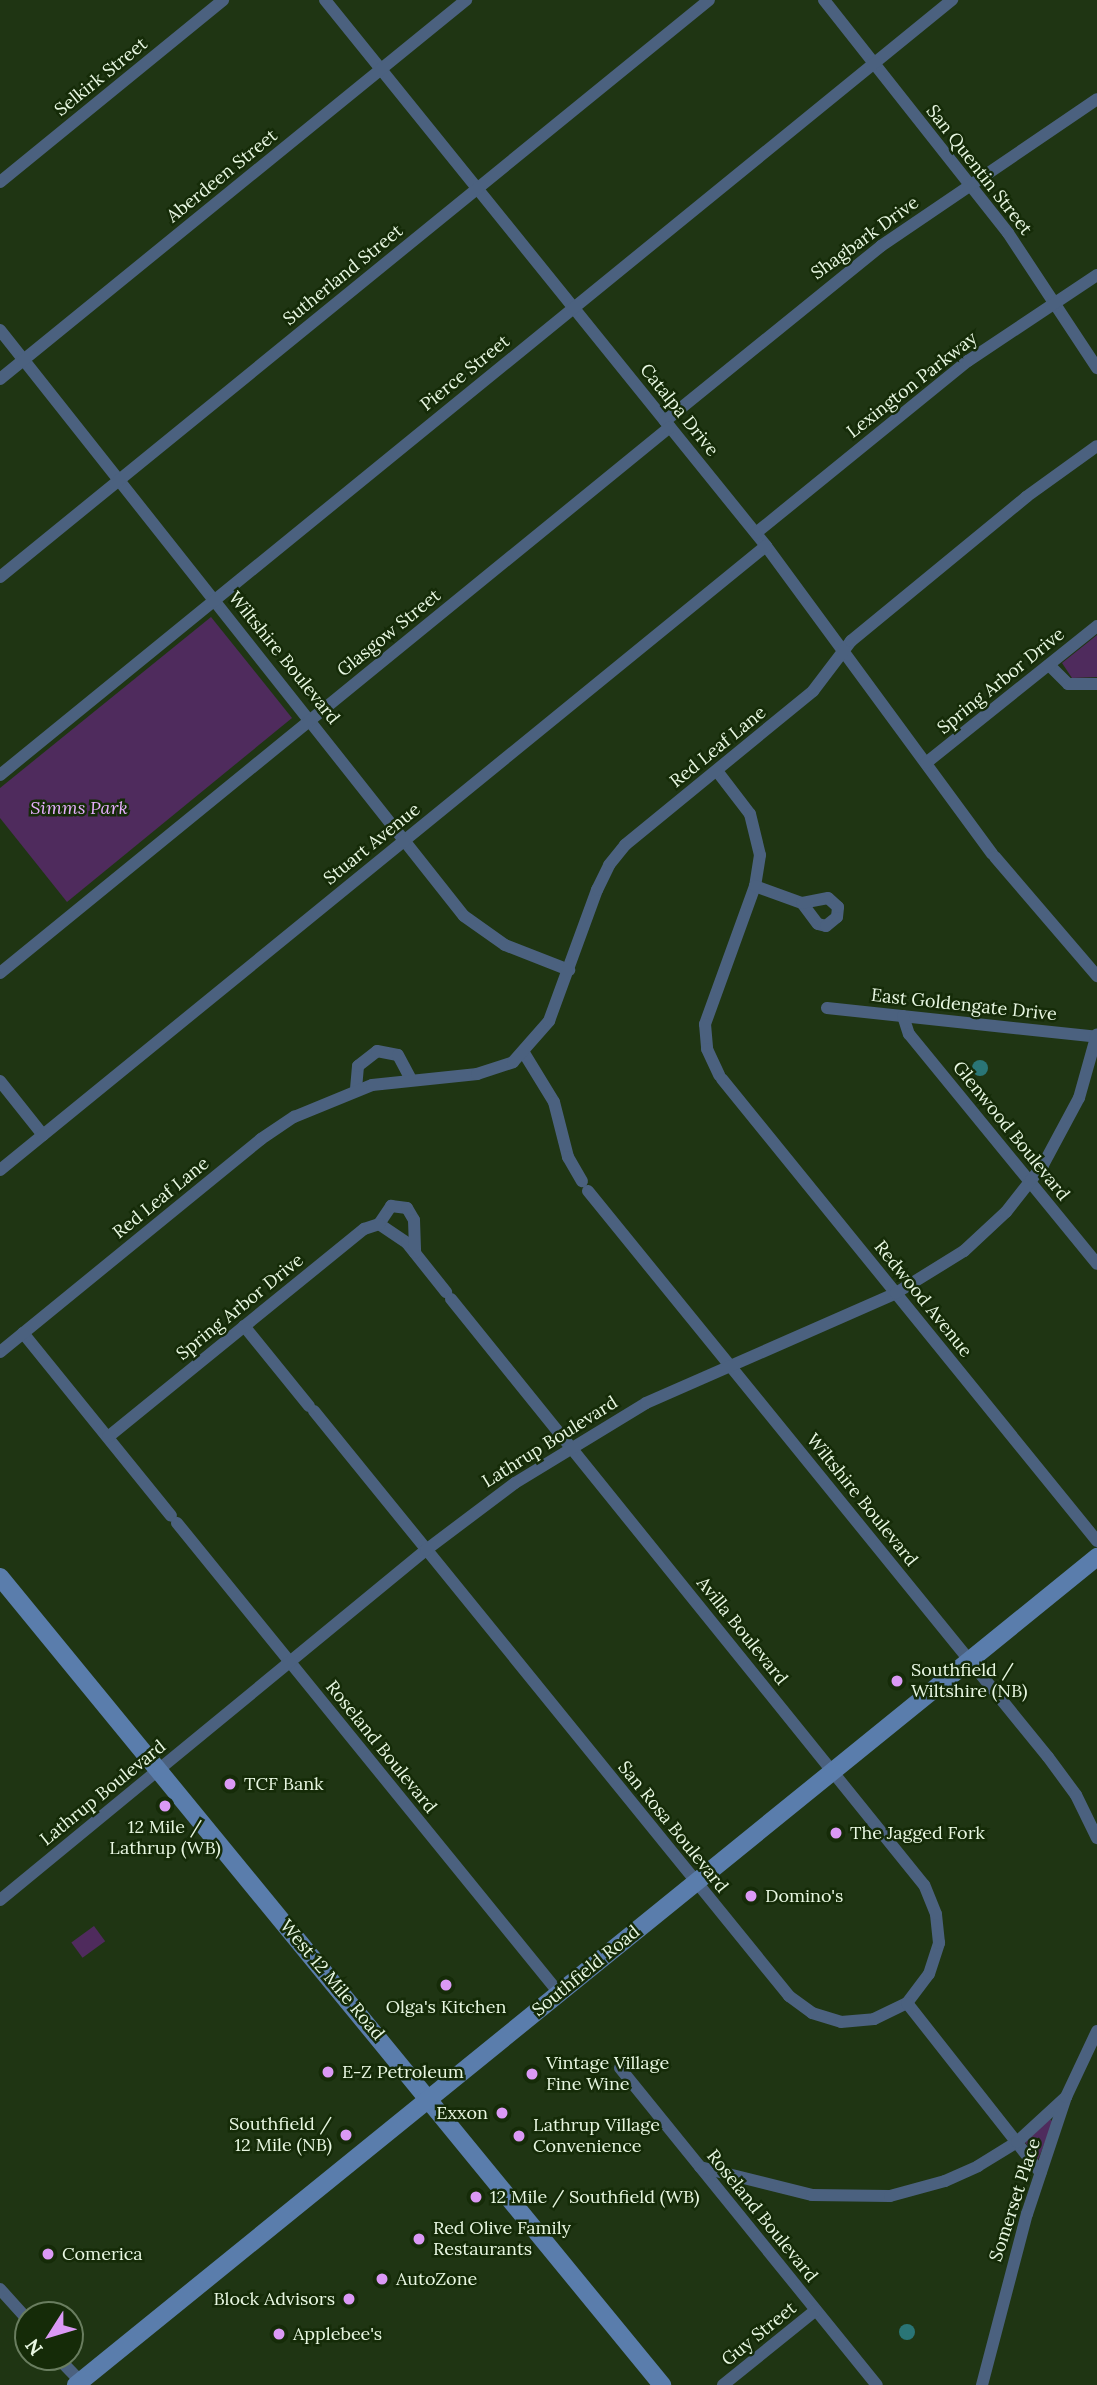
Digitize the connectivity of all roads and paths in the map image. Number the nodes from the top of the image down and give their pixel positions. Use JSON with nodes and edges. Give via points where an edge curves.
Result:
{"nodes":[{"id":1,"x":223,"y":0,"type":"edge"},
{"id":2,"x":325,"y":0,"type":"edge"},
{"id":3,"x":466,"y":0,"type":"edge"},
{"id":4,"x":709,"y":0,"type":"edge"},
{"id":5,"x":824,"y":0,"type":"edge"},
{"id":6,"x":953,"y":0,"type":"edge"},
{"id":7,"x":874,"y":64,"type":"junction"},
{"id":8,"x":380,"y":69,"type":"junction"},
{"id":9,"x":1097,"y":99,"type":"edge"},
{"id":10,"x":0,"y":182,"type":"edge"},
{"id":11,"x":971,"y":186,"type":"junction"},
{"id":12,"x":477,"y":188,"type":"junction"},
{"id":13,"x":1097,"y":275,"type":"edge"},
{"id":14,"x":1056,"y":302,"type":"junction"},
{"id":15,"x":573,"y":308,"type":"junction"},
{"id":16,"x":0,"y":330,"type":"edge"},
{"id":17,"x":24,"y":360,"type":"junction"},
{"id":18,"x":1097,"y":368,"type":"edge"},
{"id":19,"x":0,"y":380,"type":"edge"},
{"id":20,"x":667,"y":424,"type":"junction"},
{"id":21,"x":1097,"y":446,"type":"edge"},
{"id":22,"x":119,"y":480,"type":"junction"},
{"id":23,"x":756,"y":533,"type":"junction"},
{"id":24,"x":766,"y":546,"type":"junction"},
{"id":25,"x":0,"y":577,"type":"edge"},
{"id":26,"x":215,"y":600,"type":"junction"},
{"id":27,"x":1097,"y":626,"type":"edge"},
{"id":28,"x":844,"y":650,"type":"junction"},
{"id":29,"x":1049,"y":665,"type":"junction"},
{"id":30,"x":1097,"y":684,"type":"edge"},
{"id":31,"x":311,"y":719,"type":"junction"},
{"id":32,"x":926,"y":763,"type":"junction"},
{"id":33,"x":717,"y":771,"type":"junction"},
{"id":34,"x":0,"y":775,"type":"edge"},
{"id":35,"x":407,"y":839,"type":"junction"},
{"id":36,"x":755,"y":886,"type":"junction"},
{"id":37,"x":802,"y":903,"type":"dead end"},
{"id":38,"x":569,"y":970,"type":"junction"},
{"id":39,"x":0,"y":973,"type":"edge"},
{"id":40,"x":1097,"y":976,"type":"edge"},
{"id":41,"x":827,"y":1008,"type":"dead end"},
{"id":42,"x":903,"y":1016,"type":"junction"},
{"id":43,"x":1097,"y":1036,"type":"edge"},
{"id":44,"x":524,"y":1053,"type":"junction"},
{"id":45,"x":411,"y":1079,"type":"junction"},
{"id":46,"x":0,"y":1081,"type":"edge"},
{"id":47,"x":356,"y":1090,"type":"junction"},
{"id":48,"x":43,"y":1135,"type":"junction"},
{"id":49,"x":0,"y":1170,"type":"edge"},
{"id":50,"x":1031,"y":1183,"type":"junction"},
{"id":51,"x":379,"y":1224,"type":"junction"},
{"id":52,"x":415,"y":1253,"type":"junction"},
{"id":53,"x":1097,"y":1264,"type":"edge"},
{"id":54,"x":896,"y":1293,"type":"junction"},
{"id":55,"x":244,"y":1326,"type":"junction"},
{"id":56,"x":23,"y":1333,"type":"junction"},
{"id":57,"x":0,"y":1352,"type":"edge"},
{"id":58,"x":729,"y":1365,"type":"junction"},
{"id":59,"x":108,"y":1437,"type":"junction"},
{"id":60,"x":569,"y":1447,"type":"junction"},
{"id":61,"x":1097,"y":1541,"type":"edge"},
{"id":62,"x":426,"y":1550,"type":"junction"},
{"id":63,"x":1097,"y":1557,"type":"edge"},
{"id":64,"x":0,"y":1577,"type":"edge"},
{"id":65,"x":969,"y":1661,"type":"junction"},
{"id":66,"x":290,"y":1663,"type":"junction"},
{"id":67,"x":159,"y":1770,"type":"junction"},
{"id":68,"x":832,"y":1771,"type":"junction"},
{"id":69,"x":1097,"y":1838,"type":"edge"},
{"id":70,"x":696,"y":1882,"type":"junction"},
{"id":71,"x":0,"y":1900,"type":"edge"},
{"id":72,"x":559,"y":1993,"type":"junction"},
{"id":73,"x":907,"y":2003,"type":"junction"},
{"id":74,"x":1097,"y":2031,"type":"edge"},
{"id":75,"x":620,"y":2068,"type":"dead end"},
{"id":76,"x":1066,"y":2097,"type":"junction"},
{"id":77,"x":429,"y":2098,"type":"junction"},
{"id":78,"x":1017,"y":2142,"type":"junction"},
{"id":79,"x":700,"y":2167,"type":"junction"},
{"id":80,"x":1041,"y":2173,"type":"junction"},
{"id":81,"x":0,"y":2289,"type":"edge"},
{"id":82,"x":14,"y":2304,"type":"edge"},
{"id":83,"x":816,"y":2310,"type":"junction"},
{"id":84,"x":78,"y":2383,"type":"edge"},
{"id":85,"x":662,"y":2385,"type":"edge"},
{"id":86,"x":723,"y":2385,"type":"edge"},
{"id":87,"x":877,"y":2385,"type":"edge"},
{"id":88,"x":982,"y":2385,"type":"edge"}],
"edges":[{"from":1,"to":10,"type":"street","name":"Selkirk Street"},
{"from":2,"to":8,"type":"street","name":"Catalpa Drive"},
{"from":3,"to":8,"type":"street","name":"Aberdeen Street"},
{"from":4,"to":12,"type":"street","name":"Sutherland Street"},
{"from":5,"to":7,"type":"street","name":"San Quentin Street"},
{"from":6,"to":7,"type":"street","name":"Pierce Street"},
{"from":7,"to":11,"type":"street","name":"San Quentin Street"},
{"from":7,"to":15,"type":"street","name":"Pierce Street"},
{"from":8,"to":12,"type":"street","name":"Catalpa Drive"},
{"from":8,"to":17,"type":"street","name":"Aberdeen Street"},
{"from":9,"to":11,"type":"street","name":"Shagbark Drive"},
{"from":11,"to":14,"type":"street","name":"San Quentin Street"},
{"from":11,"to":20,"type":"street","name":"Shagbark Drive","via":[[863,259]]},
{"from":12,"to":15,"type":"street","name":"Catalpa Drive"},
{"from":12,"to":22,"type":"street","name":"Sutherland Street"},
{"from":13,"to":14,"type":"street","name":"Lexington Parkway"},
{"from":14,"to":18,"type":"street","name":"San Quentin Street"},
{"from":14,"to":23,"type":"street","name":"Lexington Parkway","via":[[957,369]]},
{"from":15,"to":20,"type":"street","name":"Catalpa Drive"},
{"from":15,"to":26,"type":"street","name":"Pierce Street"},
{"from":16,"to":17,"type":"street","name":"Wiltshire Boulevard"},
{"from":17,"to":19,"type":"street","name":"Aberdeen Street"},
{"from":17,"to":22,"type":"street","name":"Wiltshire Boulevard"},
{"from":20,"to":23,"type":"street","name":"Catalpa Drive"},
{"from":20,"to":31,"type":"street","name":"Glasgow Street"},
{"from":21,"to":28,"type":"street","name":"Red Leaf Lane","via":[[1016,505]]},
{"from":22,"to":25,"type":"street","name":"Sutherland Street"},
{"from":22,"to":26,"type":"street","name":"Wiltshire Boulevard"},
{"from":23,"to":24,"type":"street","name":"Catalpa Drive"},
{"from":24,"to":28,"type":"street","name":"Catalpa Drive"},
{"from":24,"to":35,"type":"street","name":"Stuart Avenue"},
{"from":26,"to":31,"type":"street","name":"Wiltshire Boulevard"},
{"from":26,"to":34,"type":"street","name":"Pierce Street"},
{"from":27,"to":29,"type":"street","name":"Spring Arbor Drive"},
{"from":28,"to":32,"type":"street","name":"Catalpa Drive"},
{"from":28,"to":33,"type":"street","name":"Red Leaf Lane","via":[[813,691]]},
{"from":29,"to":30,"type":"street","via":[[1068,684]]},
{"from":29,"to":32,"type":"street","name":"Spring Arbor Drive"},
{"from":31,"to":35,"type":"street","name":"Wiltshire Boulevard"},
{"from":31,"to":39,"type":"street","name":"Glasgow Street"},
{"from":32,"to":40,"type":"street","name":"Catalpa Drive","via":[[994,855]]},
{"from":33,"to":36,"type":"street","name":"Redwood Avenue","via":[[754,823],[760,855]]},
{"from":33,"to":38,"type":"street","name":"Red Leaf Lane","via":[[637,834],[608,865]]},
{"from":35,"to":38,"type":"street","name":"Wiltshire Boulevard","via":[[476,926],[505,945]]},
{"from":35,"to":48,"type":"street","name":"Stuart Avenue"},
{"from":36,"to":37,"type":"street"},
{"from":36,"to":54,"type":"street","name":"Redwood Avenue","via":[[705,1024],[707,1049],[721,1077]]},
{"from":38,"to":44,"type":"street","name":"Red Leaf Lane","via":[[549,1021]]},
{"from":41,"to":42,"type":"street","name":"East Goldengate Drive"},
{"from":42,"to":43,"type":"street","name":"East Goldengate Drive"},
{"from":42,"to":50,"type":"street","name":"Glenwood Boulevard","via":[[909,1034]]},
{"from":43,"to":50,"type":"street","name":"Lathrup Boulevard","via":[[1075,1106]]},
{"from":44,"to":45,"type":"street","name":"Red Leaf Lane","via":[[505,1067],[477,1074]]},
{"from":44,"to":58,"type":"street","name":"Wiltshire Boulevard","via":[[554,1102],[565,1149],[585,1186]]},
{"from":45,"to":47,"type":"street","name":"Red Leaf Lane"},
{"from":45,"to":47,"type":"street","via":[[398,1055],[376,1051],[358,1066]]},
{"from":46,"to":48,"type":"street"},
{"from":47,"to":56,"type":"street","name":"Red Leaf Lane","via":[[271,1131]]},
{"from":48,"to":49,"type":"street","name":"Stuart Avenue"},
{"from":50,"to":53,"type":"street","name":"Glenwood Boulevard"},
{"from":50,"to":54,"type":"street","name":"Lathrup Boulevard","via":[[964,1251]]},
{"from":51,"to":52,"type":"street","name":"Avilla Boulevard","via":[[397,1234]]},
{"from":51,"to":52,"type":"street","name":"Spring Arbor Drive","via":[[391,1206],[402,1205],[411,1213]]},
{"from":51,"to":55,"type":"street","name":"Spring Arbor Drive","via":[[364,1229]]},
{"from":52,"to":60,"type":"street","name":"Avilla Boulevard"},
{"from":54,"to":58,"type":"street","name":"Lathrup Boulevard"},
{"from":54,"to":61,"type":"street","name":"Redwood Avenue"},
{"from":55,"to":59,"type":"street","name":"Spring Arbor Drive"},
{"from":55,"to":62,"type":"street","name":"San Rosa Boulevard"},
{"from":56,"to":57,"type":"street","name":"Red Leaf Lane"},
{"from":56,"to":59,"type":"street","name":"Roseland Boulevard"},
{"from":58,"to":60,"type":"street","name":"Lathrup Boulevard","via":[[646,1403]]},
{"from":58,"to":65,"type":"street","name":"Wiltshire Boulevard"},
{"from":59,"to":66,"type":"street","name":"Roseland Boulevard"},
{"from":60,"to":62,"type":"street","name":"Lathrup Boulevard"},
{"from":60,"to":68,"type":"street","name":"Avilla Boulevard"},
{"from":62,"to":66,"type":"street","name":"Lathrup Boulevard"},
{"from":62,"to":70,"type":"street","name":"San Rosa Boulevard"},
{"from":63,"to":65,"type":"main road","name":"Southfield Road"},
{"from":64,"to":67,"type":"main road","name":"West 12 Mile Road"},
{"from":65,"to":68,"type":"main road","name":"Southfield Road"},
{"from":65,"to":69,"type":"street","name":"Wiltshire Boulevard","via":[[1064,1777]]},
{"from":66,"to":67,"type":"street","name":"Lathrup Boulevard"},
{"from":66,"to":72,"type":"street","name":"Roseland Boulevard"},
{"from":67,"to":71,"type":"street","name":"Lathrup Boulevard"},
{"from":67,"to":77,"type":"main road","name":"West 12 Mile Road"},
{"from":68,"to":70,"type":"main road","name":"Southfield Road"},
{"from":68,"to":73,"type":"street","name":"Avilla Boulevard","via":[[924,1885],[934,1905],[937,1953],[924,1983]]},
{"from":70,"to":72,"type":"main road","name":"Southfield Road"},
{"from":70,"to":73,"type":"street","name":"San Rosa Boulevard","via":[[781,1987],[804,2008],[852,2022],[874,2019]]},
{"from":72,"to":77,"type":"main road","name":"Southfield Road"},
{"from":73,"to":78,"type":"street"},
{"from":74,"to":76,"type":"street","name":"Somerset Place"},
{"from":75,"to":79,"type":"street","name":"Roseland Boulevard"},
{"from":76,"to":78,"type":"street"},
{"from":76,"to":80,"type":"street","name":"Somerset Place"},
{"from":77,"to":84,"type":"main road","name":"Southfield Road"},
{"from":77,"to":85,"type":"main road","name":"West 12 Mile Road"},
{"from":78,"to":79,"type":"street","via":[[956,2176],[890,2196],[812,2195],[720,2168]]},
{"from":78,"to":80,"type":"street"},
{"from":79,"to":83,"type":"street","name":"Roseland Boulevard"},
{"from":80,"to":88,"type":"street","name":"Somerset Place","via":[[1016,2247]]},
{"from":81,"to":82,"type":"street"},
{"from":83,"to":86,"type":"street","name":"Guy Street"},
{"from":83,"to":87,"type":"street","name":"Roseland Boulevard"}]}
